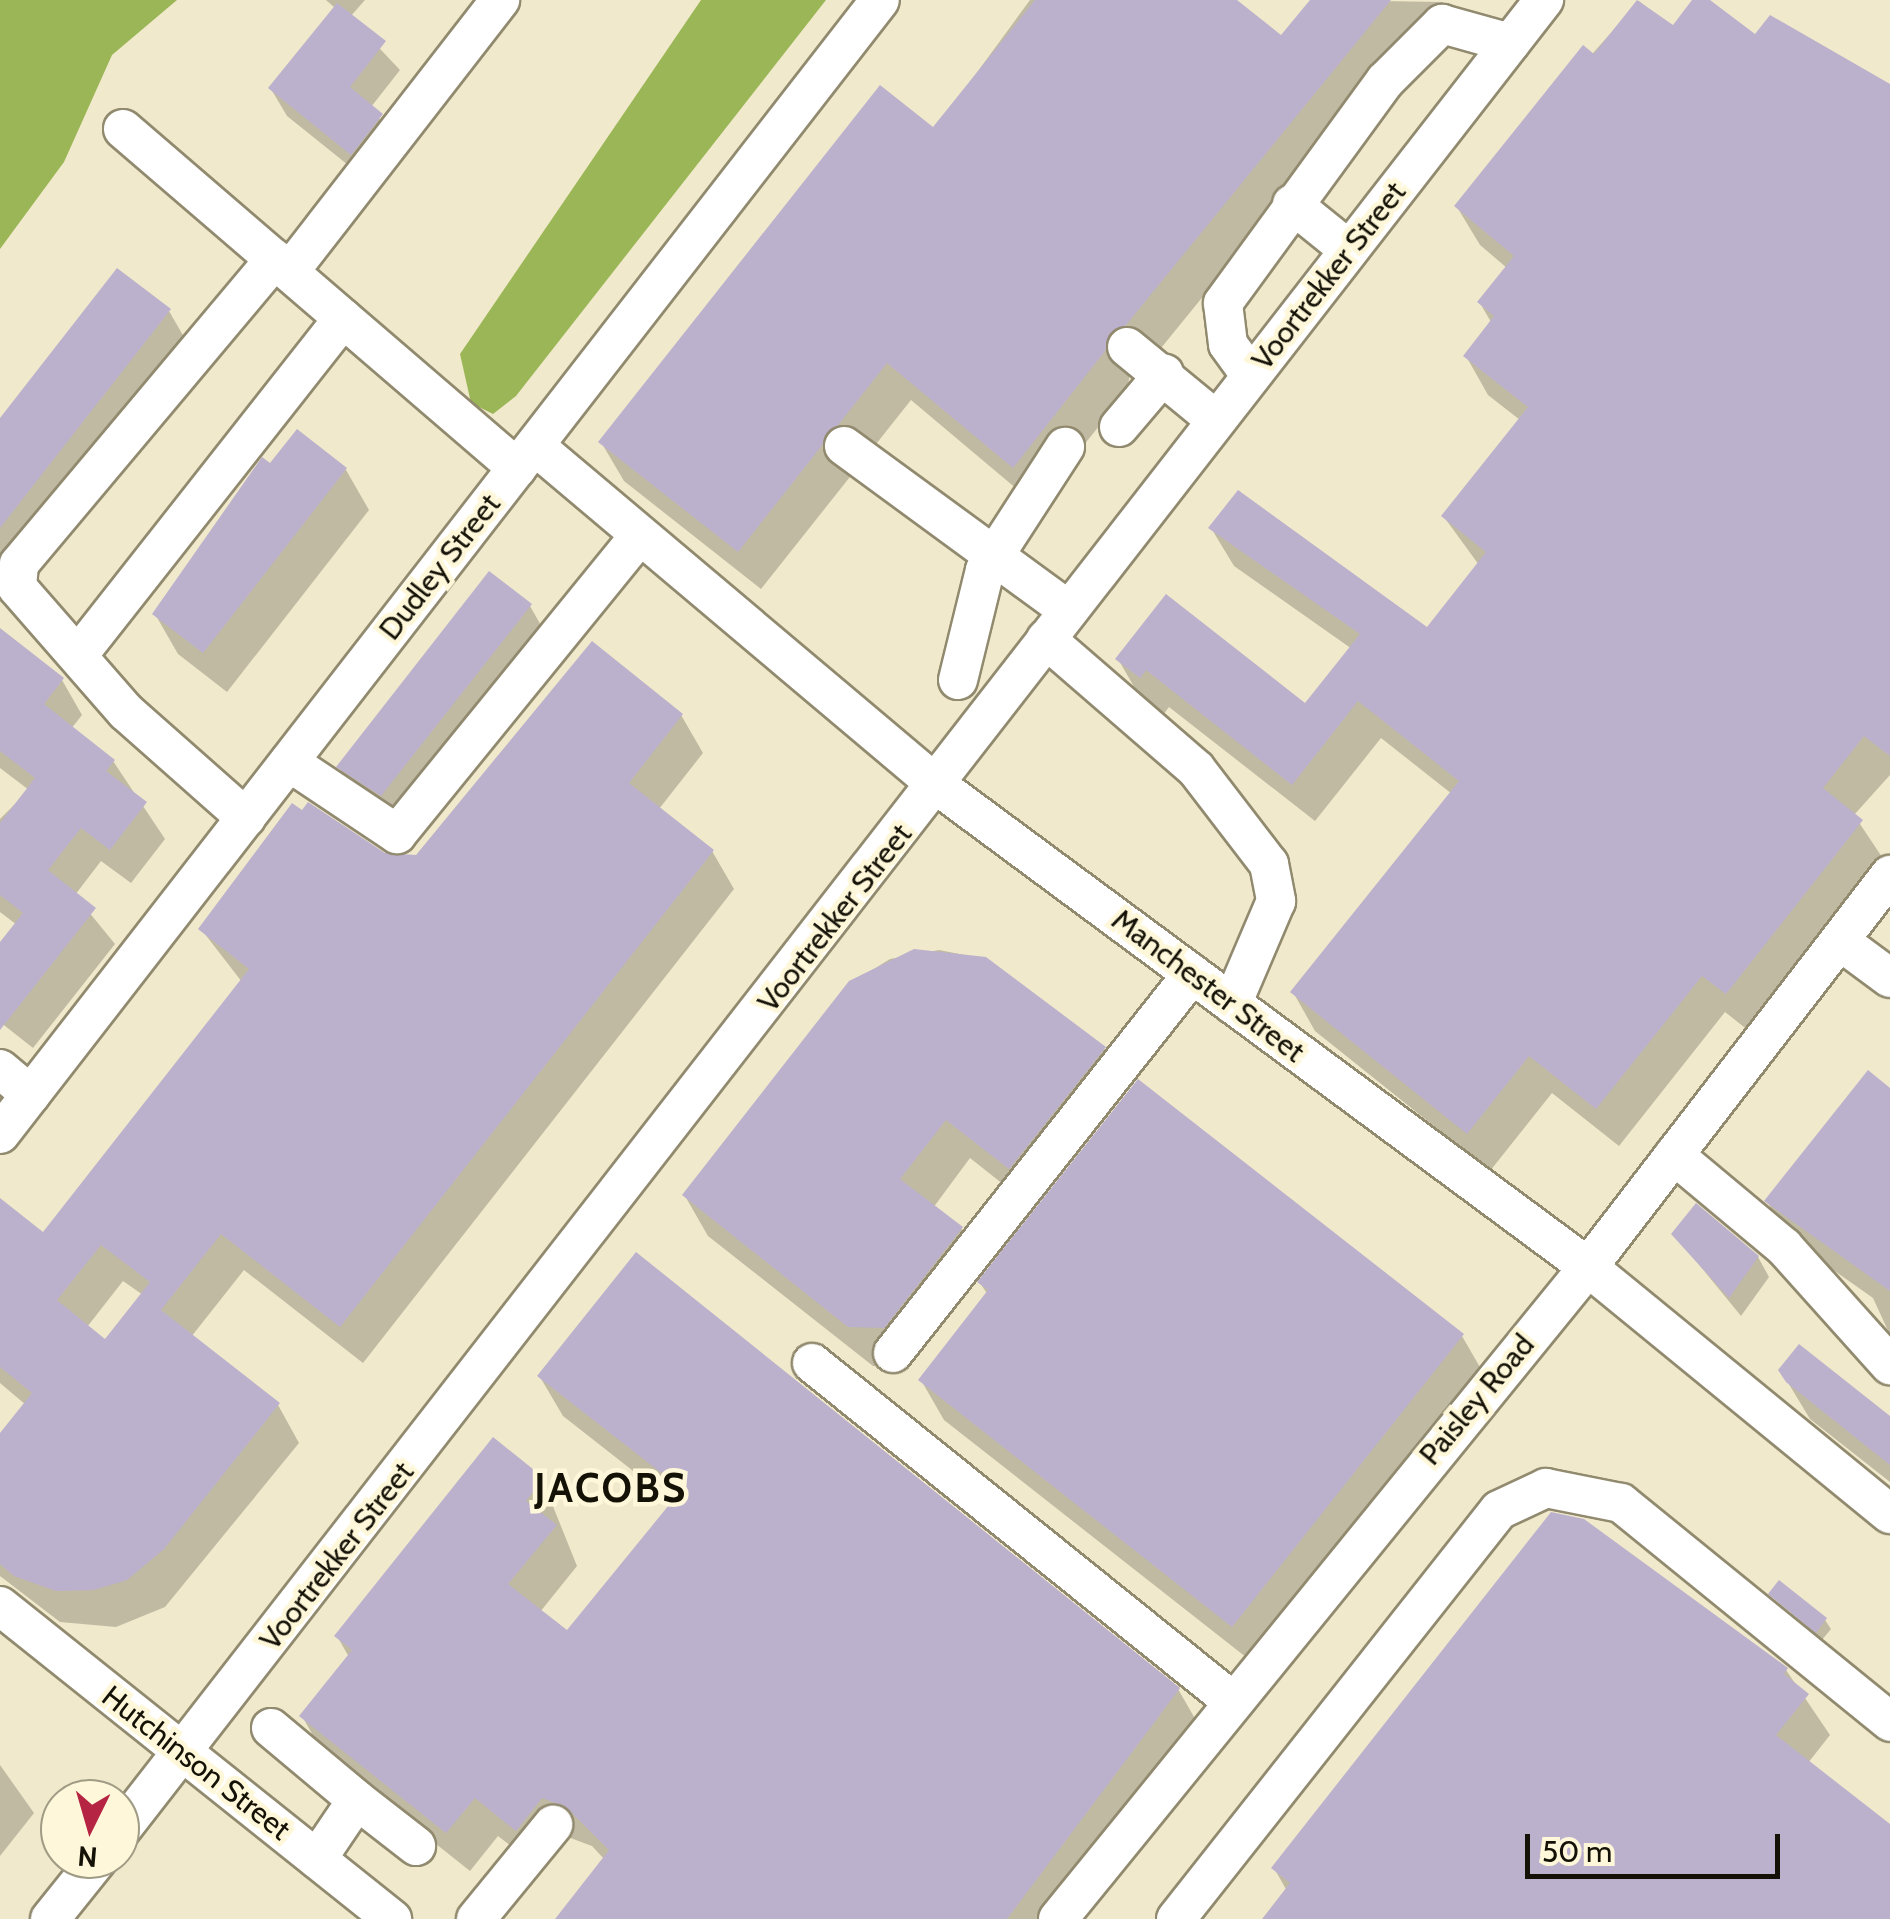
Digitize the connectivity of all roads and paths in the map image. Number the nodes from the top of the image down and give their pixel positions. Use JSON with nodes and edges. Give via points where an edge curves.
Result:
{"nodes":[{"id":1,"x":500,"y":0,"type":"edge"},
{"id":2,"x":880,"y":0,"type":"edge"},
{"id":3,"x":1544,"y":0,"type":"edge"},
{"id":4,"x":1510,"y":44,"type":"junction"},
{"id":5,"x":123,"y":129,"type":"dead end"},
{"id":6,"x":1292,"y":204,"type":"junction"},
{"id":7,"x":1349,"y":250,"type":"junction"},
{"id":8,"x":283,"y":265,"type":"junction"},
{"id":9,"x":343,"y":318,"type":"junction"},
{"id":10,"x":1128,"y":347,"type":"dead end"},
{"id":11,"x":1164,"y":374,"type":"junction"},
{"id":12,"x":1251,"y":376,"type":"junction"},
{"id":13,"x":1216,"y":420,"type":"junction"},
{"id":14,"x":1118,"y":426,"type":"dead end"},
{"id":15,"x":844,"y":446,"type":"dead end"},
{"id":16,"x":1065,"y":447,"type":"dead end"},
{"id":17,"x":526,"y":457,"type":"junction"},
{"id":18,"x":640,"y":534,"type":"junction"},
{"id":19,"x":994,"y":558,"type":"junction"},
{"id":20,"x":1057,"y":624,"type":"junction"},
{"id":21,"x":79,"y":654,"type":"junction"},
{"id":22,"x":958,"y":680,"type":"dead end"},
{"id":23,"x":289,"y":762,"type":"junction"},
{"id":24,"x":938,"y":786,"type":"junction"},
{"id":25,"x":246,"y":818,"type":"junction"},
{"id":26,"x":1890,"y":875,"type":"edge"},
{"id":27,"x":1840,"y":941,"type":"junction"},
{"id":28,"x":1192,"y":974,"type":"junction"},
{"id":29,"x":1890,"y":978,"type":"edge"},
{"id":30,"x":1232,"y":1004,"type":"junction"},
{"id":31,"x":0,"y":1068,"type":"edge"},
{"id":32,"x":31,"y":1094,"type":"junction"},
{"id":33,"x":0,"y":1134,"type":"edge"},
{"id":34,"x":1674,"y":1155,"type":"junction"},
{"id":35,"x":1588,"y":1267,"type":"junction"},
{"id":36,"x":892,"y":1353,"type":"dead end"},
{"id":37,"x":812,"y":1363,"type":"dead end"},
{"id":38,"x":1890,"y":1365,"type":"edge"},
{"id":39,"x":1890,"y":1514,"type":"edge"},
{"id":40,"x":0,"y":1606,"type":"edge"},
{"id":41,"x":1231,"y":1700,"type":"junction"},
{"id":42,"x":1890,"y":1722,"type":"edge"},
{"id":43,"x":271,"y":1728,"type":"dead end"},
{"id":44,"x":182,"y":1754,"type":"junction"},
{"id":45,"x":357,"y":1800,"type":"junction"},
{"id":46,"x":140,"y":1807,"type":"edge"},
{"id":47,"x":553,"y":1826,"type":"dead end"},
{"id":48,"x":416,"y":1846,"type":"dead end"},
{"id":49,"x":317,"y":1860,"type":"junction"},
{"id":50,"x":82,"y":1879,"type":"edge"},
{"id":51,"x":50,"y":1919,"type":"edge"},
{"id":52,"x":392,"y":1919,"type":"edge"},
{"id":53,"x":476,"y":1919,"type":"edge"},
{"id":54,"x":1058,"y":1919,"type":"edge"},
{"id":55,"x":1176,"y":1919,"type":"edge"}],
"edges":[{"from":1,"to":8,"type":"street"},
{"from":2,"to":17,"type":"street","name":"Dudley Street"},
{"from":3,"to":4,"type":"street","name":"Voortrekker Street"},
{"from":4,"to":6,"type":"street","via":[[1459,22],[1428,30]]},
{"from":4,"to":7,"type":"street","name":"Voortrekker Street"},
{"from":5,"to":8,"type":"street","name":"Manchester Street"},
{"from":6,"to":7,"type":"street"},
{"from":6,"to":12,"type":"street","via":[[1223,303],[1228,344]]},
{"from":7,"to":12,"type":"street","name":"Voortrekker Street"},
{"from":8,"to":9,"type":"street","name":"Manchester Street"},
{"from":8,"to":21,"type":"street","via":[[19,564],[24,606]]},
{"from":9,"to":17,"type":"street","name":"Manchester Street"},
{"from":9,"to":21,"type":"street"},
{"from":10,"to":11,"type":"street"},
{"from":11,"to":13,"type":"street"},
{"from":11,"to":14,"type":"street"},
{"from":12,"to":13,"type":"street","name":"Voortrekker Street"},
{"from":13,"to":20,"type":"street","name":"Voortrekker Street"},
{"from":15,"to":19,"type":"street"},
{"from":16,"to":19,"type":"street"},
{"from":17,"to":18,"type":"street","name":"Manchester Street"},
{"from":17,"to":23,"type":"street","name":"Dudley Street"},
{"from":18,"to":23,"type":"street","via":[[397,834]]},
{"from":18,"to":24,"type":"street","name":"Manchester Street"},
{"from":19,"to":20,"type":"street"},
{"from":19,"to":22,"type":"street"},
{"from":20,"to":24,"type":"street","name":"Voortrekker Street"},
{"from":20,"to":30,"type":"street","via":[[1196,770],[1269,864],[1276,901]]},
{"from":21,"to":25,"type":"street","via":[[126,712]]},
{"from":23,"to":25,"type":"street","name":"Dudley Street"},
{"from":24,"to":28,"type":"street","name":"Manchester Street"},
{"from":24,"to":44,"type":"street","name":"Voortrekker Street"},
{"from":25,"to":32,"type":"street","name":"Dudley Street"},
{"from":26,"to":27,"type":"street","name":"Paisley Road"},
{"from":27,"to":29,"type":"street"},
{"from":27,"to":34,"type":"street","name":"Paisley Road"},
{"from":28,"to":30,"type":"street","name":"Manchester Street"},
{"from":28,"to":36,"type":"street"},
{"from":30,"to":35,"type":"street","name":"Manchester Street"},
{"from":31,"to":32,"type":"street"},
{"from":32,"to":33,"type":"street","name":"Dudley Street"},
{"from":34,"to":35,"type":"street","name":"Paisley Road"},
{"from":34,"to":38,"type":"street","via":[[1784,1247]]},
{"from":35,"to":39,"type":"street","name":"Manchester Street"},
{"from":35,"to":41,"type":"street","name":"Paisley Road"},
{"from":37,"to":41,"type":"street"},
{"from":40,"to":44,"type":"street","name":"Hutchinson Street"},
{"from":41,"to":54,"type":"street","name":"Paisley Road"},
{"from":42,"to":55,"type":"street","via":[[1621,1503],[1546,1488],[1499,1510]]},
{"from":43,"to":45,"type":"street"},
{"from":44,"to":46,"type":"street","name":"Voortrekker Street"},
{"from":44,"to":49,"type":"street","name":"Hutchinson Street"},
{"from":45,"to":48,"type":"street"},
{"from":45,"to":49,"type":"street"},
{"from":47,"to":53,"type":"street"},
{"from":49,"to":52,"type":"street","name":"Hutchinson Street"},
{"from":50,"to":51,"type":"street"}]}
